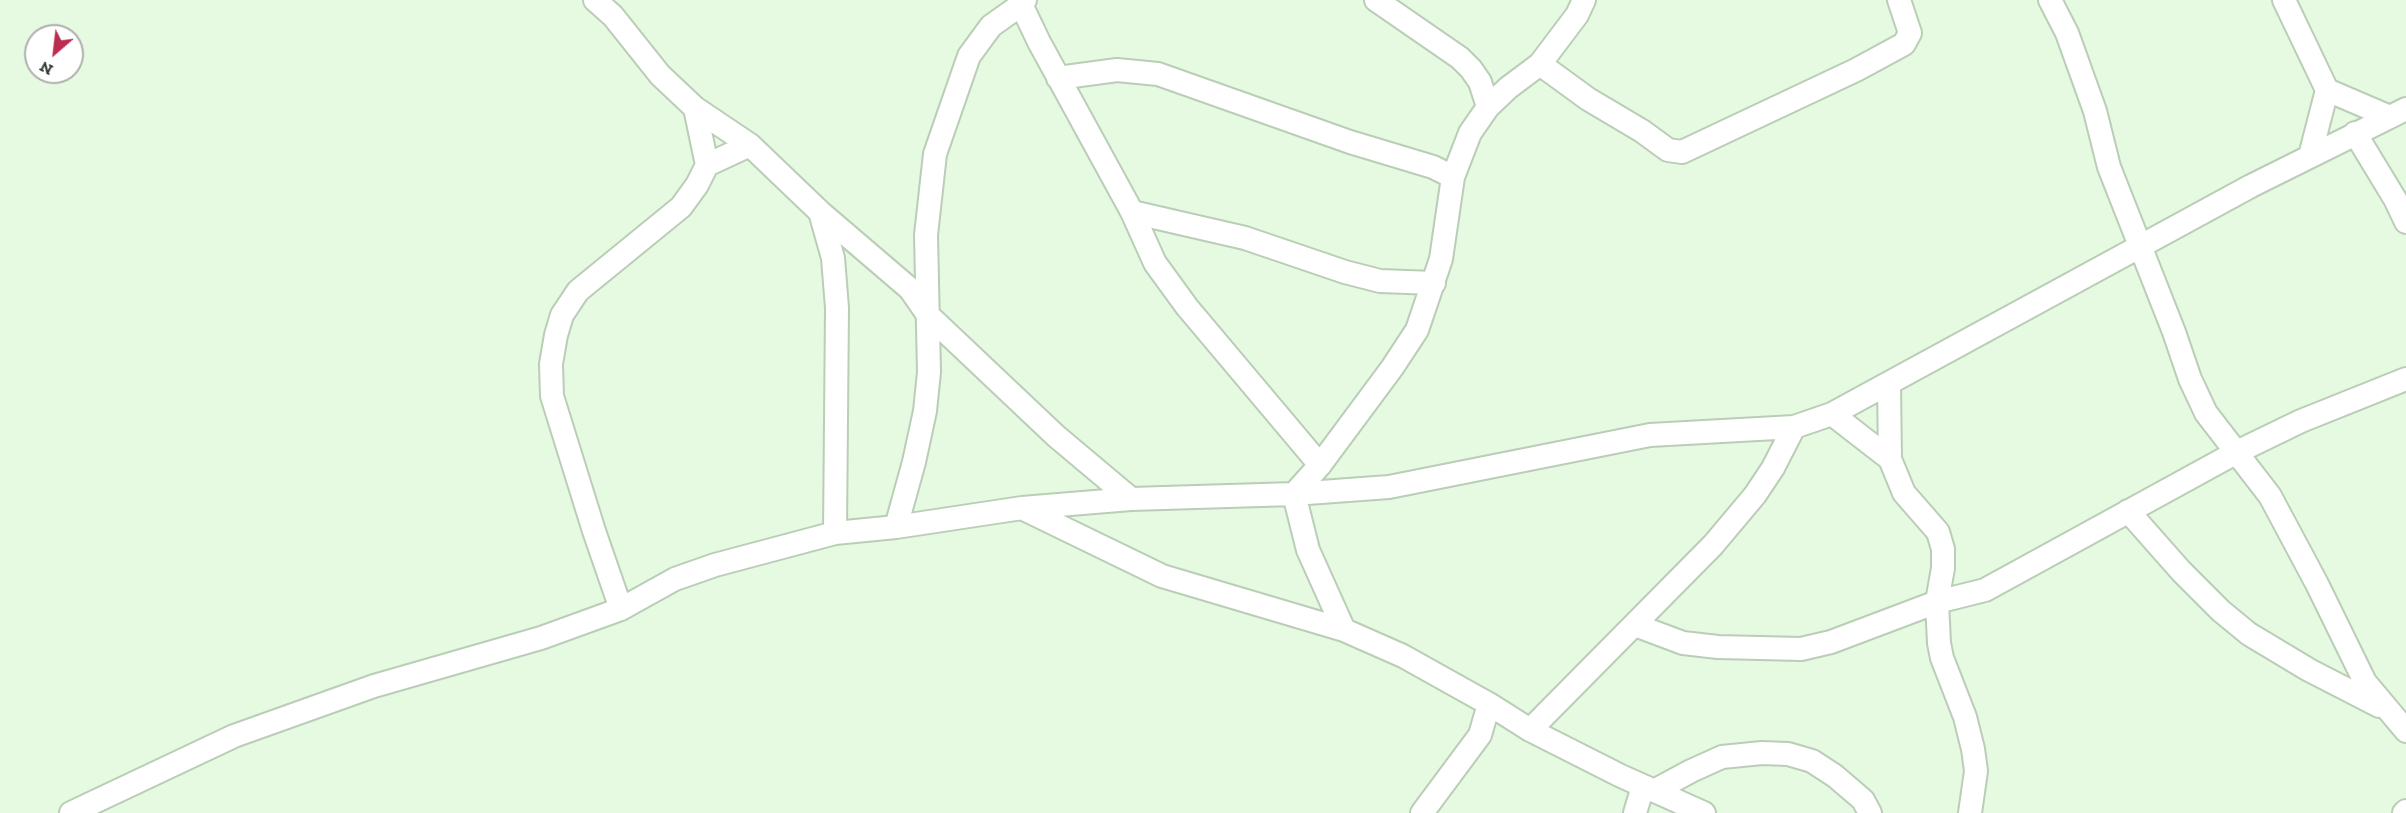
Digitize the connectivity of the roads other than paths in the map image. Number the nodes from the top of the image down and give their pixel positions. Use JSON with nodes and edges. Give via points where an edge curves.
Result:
{"nodes":[{"id":1,"x":595,"y":0,"type":"edge"},
{"id":2,"x":1376,"y":0,"type":"edge"},
{"id":3,"x":1584,"y":0,"type":"edge"},
{"id":4,"x":1899,"y":0,"type":"edge"},
{"id":5,"x":2050,"y":0,"type":"edge"},
{"id":6,"x":2284,"y":0,"type":"edge"},
{"id":7,"x":1022,"y":1,"type":"edge"},
{"id":8,"x":1540,"y":64,"type":"junction"},
{"id":9,"x":1058,"y":78,"type":"junction"},
{"id":10,"x":2327,"y":90,"type":"junction"},
{"id":11,"x":1488,"y":107,"type":"junction"},
{"id":12,"x":695,"y":108,"type":"junction"},
{"id":13,"x":2398,"y":113,"type":"edge"},
{"id":14,"x":2355,"y":133,"type":"junction"},
{"id":15,"x":750,"y":146,"type":"junction"},
{"id":16,"x":2310,"y":156,"type":"junction"},
{"id":17,"x":707,"y":165,"type":"junction"},
{"id":18,"x":1453,"y":177,"type":"junction"},
{"id":19,"x":820,"y":212,"type":"junction"},
{"id":20,"x":1132,"y":212,"type":"junction"},
{"id":21,"x":2406,"y":222,"type":"edge"},
{"id":22,"x":2139,"y":245,"type":"junction"},
{"id":23,"x":1434,"y":283,"type":"junction"},
{"id":24,"x":928,"y":315,"type":"junction"},
{"id":25,"x":2406,"y":379,"type":"edge"},
{"id":26,"x":1889,"y":384,"type":"junction"},
{"id":27,"x":1832,"y":414,"type":"junction"},
{"id":28,"x":1794,"y":427,"type":"junction"},
{"id":29,"x":2237,"y":452,"type":"junction"},
{"id":30,"x":1890,"y":459,"type":"junction"},
{"id":31,"x":1320,"y":465,"type":"junction"},
{"id":32,"x":1294,"y":494,"type":"junction"},
{"id":33,"x":1131,"y":499,"type":"junction"},
{"id":34,"x":1022,"y":508,"type":"junction"},
{"id":35,"x":2128,"y":511,"type":"junction"},
{"id":36,"x":896,"y":527,"type":"junction"},
{"id":37,"x":834,"y":533,"type":"junction"},
{"id":38,"x":1937,"y":602,"type":"junction"},
{"id":39,"x":621,"y":609,"type":"junction"},
{"id":40,"x":1635,"y":625,"type":"junction"},
{"id":41,"x":1344,"y":630,"type":"junction"},
{"id":42,"x":1489,"y":704,"type":"junction"},
{"id":43,"x":2386,"y":710,"type":"junction"},
{"id":44,"x":1530,"y":730,"type":"junction"},
{"id":45,"x":2406,"y":731,"type":"edge"},
{"id":46,"x":1648,"y":788,"type":"junction"},
{"id":47,"x":1672,"y":806,"type":"edge"},
{"id":48,"x":71,"y":813,"type":"edge"},
{"id":49,"x":1422,"y":813,"type":"edge"},
{"id":50,"x":1635,"y":813,"type":"edge"},
{"id":51,"x":1704,"y":813,"type":"edge"},
{"id":52,"x":1870,"y":813,"type":"edge"},
{"id":53,"x":1970,"y":813,"type":"edge"}],
"edges":[{"from":1,"to":12,"type":"street","via":[[613,16],[660,75]]},
{"from":2,"to":11,"type":"street","via":[[1472,69]]},
{"from":3,"to":8,"type":"street"},
{"from":4,"to":8,"type":"street","via":[[1910,33],[1904,44],[1682,152],[1668,150]]},
{"from":5,"to":22,"type":"street","via":[[2071,44],[2095,111],[2109,167]]},
{"from":6,"to":10,"type":"street"},
{"from":7,"to":9,"type":"street"},
{"from":7,"to":24,"type":"street","via":[[991,26],[969,56],[935,154],[926,235]]},
{"from":8,"to":11,"type":"street"},
{"from":9,"to":18,"type":"street","via":[[1117,70],[1158,74]]},
{"from":9,"to":20,"type":"street"},
{"from":10,"to":13,"type":"street"},
{"from":10,"to":16,"type":"street"},
{"from":11,"to":18,"type":"street","via":[[1470,133]]},
{"from":12,"to":15,"type":"street"},
{"from":12,"to":17,"type":"street"},
{"from":13,"to":14,"type":"street"},
{"from":14,"to":16,"type":"street"},
{"from":14,"to":21,"type":"street"},
{"from":15,"to":17,"type":"street"},
{"from":15,"to":19,"type":"street"},
{"from":16,"to":22,"type":"street"},
{"from":17,"to":39,"type":"street","via":[[681,207],[578,291],[562,315],[555,335],[552,396]]},
{"from":18,"to":23,"type":"street"},
{"from":19,"to":24,"type":"street","via":[[910,289]]},
{"from":19,"to":37,"type":"street","via":[[833,258],[837,308]]},
{"from":20,"to":23,"type":"street","via":[[1245,238],[1380,281]]},
{"from":20,"to":31,"type":"street","via":[[1155,263],[1187,307]]},
{"from":22,"to":26,"type":"street"},
{"from":22,"to":29,"type":"street","via":[[2190,380],[2206,413]]},
{"from":23,"to":31,"type":"street","via":[[1417,330]]},
{"from":24,"to":33,"type":"street","via":[[1056,436]]},
{"from":24,"to":36,"type":"street","via":[[925,411]]},
{"from":25,"to":29,"type":"street","via":[[2301,421]]},
{"from":26,"to":27,"type":"street"},
{"from":26,"to":30,"type":"street"},
{"from":27,"to":28,"type":"street"},
{"from":27,"to":30,"type":"street"},
{"from":28,"to":32,"type":"street","via":[[1650,435],[1389,487]]},
{"from":28,"to":40,"type":"street","via":[[1755,495],[1713,545]]},
{"from":29,"to":35,"type":"street"},
{"from":29,"to":43,"type":"street","via":[[2270,496],[2365,682]]},
{"from":30,"to":38,"type":"street","via":[[1904,493],[1938,532],[1943,568]]},
{"from":31,"to":32,"type":"street"},
{"from":32,"to":33,"type":"street"},
{"from":32,"to":41,"type":"street","via":[[1308,550]]},
{"from":33,"to":34,"type":"street"},
{"from":34,"to":36,"type":"street"},
{"from":34,"to":41,"type":"street","via":[[1162,576]]},
{"from":35,"to":38,"type":"street","via":[[1985,590]]},
{"from":35,"to":43,"type":"street","via":[[2197,587],[2249,634]]},
{"from":36,"to":37,"type":"street"},
{"from":37,"to":39,"type":"street","via":[[675,579]]},
{"from":38,"to":40,"type":"street","via":[[1801,649],[1683,643]]},
{"from":38,"to":53,"type":"street","via":[[1942,658],[1973,749],[1976,771]]},
{"from":39,"to":48,"type":"street","via":[[541,638],[374,686],[234,736]]},
{"from":40,"to":44,"type":"street"},
{"from":41,"to":42,"type":"street","via":[[1403,656]]},
{"from":42,"to":44,"type":"street"},
{"from":42,"to":49,"type":"street","via":[[1480,735]]},
{"from":43,"to":45,"type":"street"},
{"from":44,"to":46,"type":"street"},
{"from":46,"to":47,"type":"street"},
{"from":46,"to":50,"type":"street"},
{"from":46,"to":52,"type":"street","via":[[1722,758],[1788,754],[1812,761],[1835,776],[1863,800]]},
{"from":47,"to":51,"type":"street"}]}
